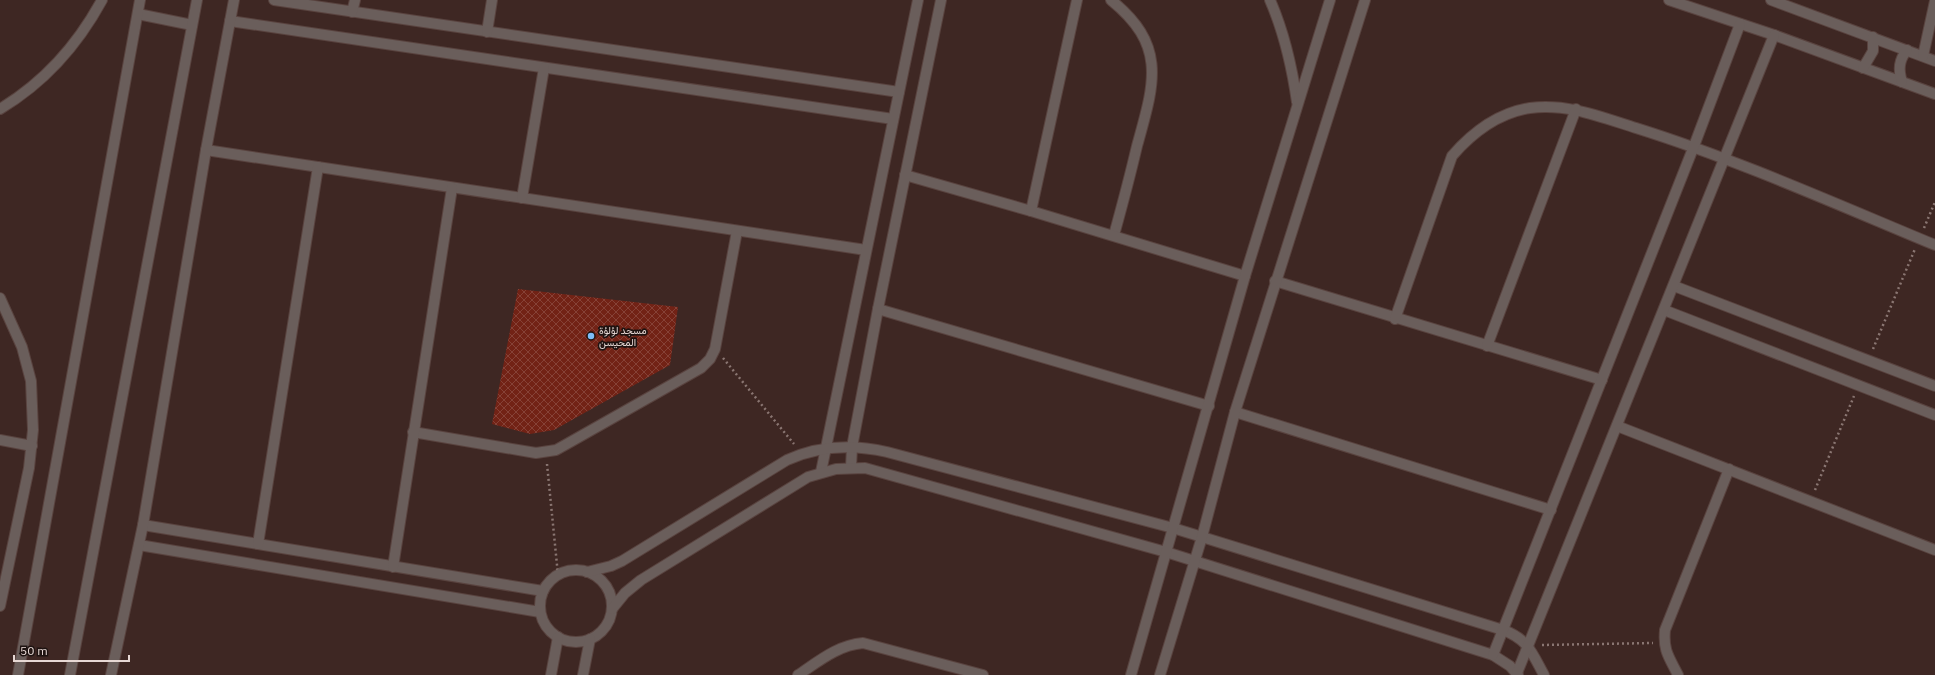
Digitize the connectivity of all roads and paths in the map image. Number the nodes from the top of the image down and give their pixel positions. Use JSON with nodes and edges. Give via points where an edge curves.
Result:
{"nodes":[{"id":1,"x":102,"y":0,"type":"edge"},
{"id":2,"x":140,"y":0,"type":"edge"},
{"id":3,"x":197,"y":0,"type":"edge"},
{"id":4,"x":234,"y":0,"type":"edge"},
{"id":5,"x":274,"y":0,"type":"edge"},
{"id":6,"x":355,"y":0,"type":"edge"},
{"id":7,"x":492,"y":0,"type":"edge"},
{"id":8,"x":918,"y":0,"type":"edge"},
{"id":9,"x":941,"y":0,"type":"edge"},
{"id":10,"x":1077,"y":0,"type":"edge"},
{"id":11,"x":1111,"y":0,"type":"edge"},
{"id":12,"x":1270,"y":0,"type":"edge"},
{"id":13,"x":1330,"y":0,"type":"edge"},
{"id":14,"x":1365,"y":0,"type":"edge"},
{"id":15,"x":1670,"y":0,"type":"edge"},
{"id":16,"x":1771,"y":0,"type":"edge"},
{"id":17,"x":1935,"y":1,"type":"edge"},
{"id":18,"x":1790,"y":3,"type":"edge"},
{"id":19,"x":352,"y":12,"type":"junction"},
{"id":20,"x":138,"y":14,"type":"junction"},
{"id":21,"x":230,"y":21,"type":"junction"},
{"id":22,"x":1740,"y":24,"type":"junction"},
{"id":23,"x":192,"y":25,"type":"junction"},
{"id":24,"x":487,"y":32,"type":"junction"},
{"id":25,"x":1774,"y":35,"type":"junction"},
{"id":26,"x":1873,"y":37,"type":"junction"},
{"id":27,"x":1907,"y":50,"type":"junction"},
{"id":28,"x":1923,"y":56,"type":"junction"},
{"id":29,"x":1935,"y":61,"type":"edge"},
{"id":30,"x":544,"y":68,"type":"junction"},
{"id":31,"x":1863,"y":68,"type":"junction"},
{"id":32,"x":1902,"y":82,"type":"junction"},
{"id":33,"x":899,"y":92,"type":"junction"},
{"id":34,"x":1935,"y":94,"type":"edge"},
{"id":35,"x":1297,"y":106,"type":"junction"},
{"id":36,"x":0,"y":109,"type":"edge"},
{"id":37,"x":1576,"y":109,"type":"junction"},
{"id":38,"x":893,"y":119,"type":"junction"},
{"id":39,"x":1694,"y":146,"type":"junction"},
{"id":40,"x":206,"y":150,"type":"junction"},
{"id":41,"x":1725,"y":159,"type":"junction"},
{"id":42,"x":318,"y":167,"type":"junction"},
{"id":43,"x":905,"y":175,"type":"junction"},
{"id":44,"x":452,"y":188,"type":"junction"},
{"id":45,"x":522,"y":198,"type":"junction"},
{"id":46,"x":1031,"y":211,"type":"junction"},
{"id":47,"x":738,"y":231,"type":"junction"},
{"id":48,"x":1114,"y":235,"type":"junction"},
{"id":49,"x":1935,"y":245,"type":"edge"},
{"id":50,"x":866,"y":250,"type":"junction"},
{"id":51,"x":1245,"y":276,"type":"junction"},
{"id":52,"x":1275,"y":281,"type":"junction"},
{"id":53,"x":1674,"y":286,"type":"junction"},
{"id":54,"x":0,"y":298,"type":"edge"},
{"id":55,"x":878,"y":309,"type":"junction"},
{"id":56,"x":1664,"y":310,"type":"junction"},
{"id":57,"x":1395,"y":319,"type":"junction"},
{"id":58,"x":1487,"y":346,"type":"junction"},
{"id":59,"x":716,"y":349,"type":"junction"},
{"id":60,"x":1602,"y":380,"type":"junction"},
{"id":61,"x":1935,"y":386,"type":"edge"},
{"id":62,"x":1209,"y":406,"type":"junction"},
{"id":63,"x":1235,"y":412,"type":"junction"},
{"id":64,"x":1935,"y":415,"type":"edge"},
{"id":65,"x":1617,"y":426,"type":"junction"},
{"id":66,"x":413,"y":432,"type":"junction"},
{"id":67,"x":0,"y":440,"type":"edge"},
{"id":68,"x":32,"y":446,"type":"junction"},
{"id":69,"x":852,"y":447,"type":"junction"},
{"id":70,"x":827,"y":448,"type":"junction"},
{"id":71,"x":546,"y":452,"type":"junction"},
{"id":72,"x":802,"y":453,"type":"junction"},
{"id":73,"x":850,"y":467,"type":"junction"},
{"id":74,"x":1729,"y":469,"type":"junction"},
{"id":75,"x":821,"y":472,"type":"junction"},
{"id":76,"x":1551,"y":510,"type":"junction"},
{"id":77,"x":143,"y":525,"type":"junction"},
{"id":78,"x":1174,"y":528,"type":"junction"},
{"id":79,"x":1202,"y":537,"type":"junction"},
{"id":80,"x":258,"y":544,"type":"junction"},
{"id":81,"x":139,"y":545,"type":"junction"},
{"id":82,"x":1935,"y":550,"type":"edge"},
{"id":83,"x":1166,"y":552,"type":"junction"},
{"id":84,"x":1194,"y":561,"type":"junction"},
{"id":85,"x":393,"y":566,"type":"junction"},
{"id":86,"x":587,"y":572,"type":"junction"},
{"id":87,"x":558,"y":575,"type":"junction"},
{"id":88,"x":543,"y":591,"type":"junction"},
{"id":89,"x":0,"y":606,"type":"edge"},
{"id":90,"x":612,"y":609,"type":"junction"},
{"id":91,"x":540,"y":612,"type":"junction"},
{"id":92,"x":1503,"y":630,"type":"junction"},
{"id":93,"x":558,"y":637,"type":"junction"},
{"id":94,"x":590,"y":639,"type":"junction"},
{"id":95,"x":1664,"y":643,"type":"junction"},
{"id":96,"x":1528,"y":645,"type":"junction"},
{"id":97,"x":1493,"y":655,"type":"junction"},
{"id":98,"x":1517,"y":674,"type":"edge"},
{"id":99,"x":18,"y":675,"type":"edge"},
{"id":100,"x":70,"y":675,"type":"edge"},
{"id":101,"x":111,"y":675,"type":"edge"},
{"id":102,"x":551,"y":675,"type":"edge"},
{"id":103,"x":583,"y":675,"type":"edge"},
{"id":104,"x":798,"y":675,"type":"edge"},
{"id":105,"x":983,"y":675,"type":"edge"},
{"id":106,"x":1131,"y":675,"type":"edge"},
{"id":107,"x":1160,"y":675,"type":"edge"},
{"id":108,"x":1544,"y":675,"type":"edge"},
{"id":109,"x":1678,"y":675,"type":"edge"}],
"edges":[{"from":1,"to":36,"type":"street","via":[[71,48],[56,66]]},
{"from":2,"to":20,"type":"street"},
{"from":3,"to":23,"type":"street"},
{"from":4,"to":21,"type":"street"},
{"from":5,"to":19,"type":"street"},
{"from":6,"to":19,"type":"street"},
{"from":7,"to":24,"type":"street"},
{"from":8,"to":33,"type":"street"},
{"from":9,"to":43,"type":"street"},
{"from":10,"to":46,"type":"street"},
{"from":11,"to":48,"type":"street","via":[[1128,14],[1144,37],[1152,63],[1152,91]]},
{"from":12,"to":35,"type":"street","via":[[1289,57]]},
{"from":13,"to":35,"type":"street"},
{"from":14,"to":52,"type":"street"},
{"from":15,"to":22,"type":"street"},
{"from":16,"to":18,"type":"street"},
{"from":17,"to":28,"type":"street"},
{"from":18,"to":26,"type":"street"},
{"from":19,"to":24,"type":"street"},
{"from":20,"to":23,"type":"street"},
{"from":20,"to":99,"type":"street"},
{"from":21,"to":30,"type":"street"},
{"from":21,"to":40,"type":"street"},
{"from":22,"to":25,"type":"street"},
{"from":22,"to":39,"type":"street"},
{"from":23,"to":100,"type":"street"},
{"from":24,"to":33,"type":"street"},
{"from":25,"to":31,"type":"street"},
{"from":25,"to":41,"type":"street"},
{"from":26,"to":27,"type":"street"},
{"from":26,"to":31,"type":"street","via":[[1873,51]]},
{"from":27,"to":28,"type":"street"},
{"from":27,"to":32,"type":"street","via":[[1899,68]]},
{"from":28,"to":29,"type":"street"},
{"from":30,"to":38,"type":"street"},
{"from":30,"to":45,"type":"street"},
{"from":31,"to":32,"type":"street"},
{"from":32,"to":34,"type":"street"},
{"from":33,"to":38,"type":"street"},
{"from":35,"to":51,"type":"street"},
{"from":37,"to":39,"type":"street"},
{"from":37,"to":57,"type":"street","via":[[1552,106],[1506,114],[1467,139],[1452,156]]},
{"from":37,"to":58,"type":"street"},
{"from":38,"to":50,"type":"street"},
{"from":39,"to":41,"type":"street"},
{"from":39,"to":60,"type":"street"},
{"from":40,"to":42,"type":"street"},
{"from":40,"to":77,"type":"street"},
{"from":41,"to":49,"type":"street"},
{"from":41,"to":53,"type":"street"},
{"from":42,"to":44,"type":"street"},
{"from":42,"to":80,"type":"street"},
{"from":43,"to":46,"type":"street"},
{"from":43,"to":55,"type":"street"},
{"from":44,"to":45,"type":"street"},
{"from":44,"to":66,"type":"street"},
{"from":45,"to":47,"type":"street"},
{"from":46,"to":48,"type":"street"},
{"from":47,"to":50,"type":"street"},
{"from":47,"to":59,"type":"street"},
{"from":48,"to":51,"type":"street"},
{"from":50,"to":70,"type":"street"},
{"from":51,"to":62,"type":"street"},
{"from":52,"to":57,"type":"street"},
{"from":52,"to":63,"type":"street"},
{"from":53,"to":56,"type":"street"},
{"from":53,"to":61,"type":"street"},
{"from":54,"to":68,"type":"street","via":[[22,347],[31,381]]},
{"from":55,"to":62,"type":"street"},
{"from":55,"to":69,"type":"street"},
{"from":56,"to":64,"type":"street"},
{"from":56,"to":65,"type":"street"},
{"from":57,"to":58,"type":"street"},
{"from":58,"to":60,"type":"street"},
{"from":59,"to":71,"type":"street","via":[[701,368],[565,445]]},
{"from":59,"to":72,"type":"path"},
{"from":60,"to":76,"type":"street"},
{"from":62,"to":78,"type":"street"},
{"from":63,"to":76,"type":"street"},
{"from":63,"to":79,"type":"street"},
{"from":65,"to":74,"type":"street"},
{"from":65,"to":96,"type":"street"},
{"from":66,"to":71,"type":"street","via":[[536,453]]},
{"from":66,"to":85,"type":"street"},
{"from":67,"to":68,"type":"street"},
{"from":68,"to":89,"type":"street"},
{"from":69,"to":70,"type":"street"},
{"from":69,"to":73,"type":"street"},
{"from":69,"to":78,"type":"street","via":[[887,452]]},
{"from":70,"to":72,"type":"street"},
{"from":70,"to":75,"type":"street"},
{"from":71,"to":87,"type":"path"},
{"from":72,"to":86,"type":"street","via":[[622,561]]},
{"from":73,"to":75,"type":"street"},
{"from":73,"to":83,"type":"street","via":[[880,471]]},
{"from":74,"to":82,"type":"street"},
{"from":74,"to":95,"type":"street","via":[[1665,630]]},
{"from":75,"to":90,"type":"street","via":[[795,484],[641,580],[625,593]]},
{"from":76,"to":92,"type":"street"},
{"from":77,"to":80,"type":"street"},
{"from":77,"to":81,"type":"street"},
{"from":78,"to":79,"type":"street"},
{"from":78,"to":83,"type":"street"},
{"from":79,"to":84,"type":"street"},
{"from":79,"to":92,"type":"street"},
{"from":80,"to":85,"type":"street"},
{"from":81,"to":91,"type":"street"},
{"from":81,"to":101,"type":"street"},
{"from":83,"to":84,"type":"street"},
{"from":83,"to":106,"type":"street"},
{"from":84,"to":97,"type":"street"},
{"from":84,"to":107,"type":"street"},
{"from":85,"to":88,"type":"street"},
{"from":86,"to":87,"type":"street","via":[[568,571]]},
{"from":86,"to":90,"type":"street","via":[[603,582],[611,599]]},
{"from":87,"to":88,"type":"street"},
{"from":88,"to":91,"type":"street"},
{"from":90,"to":94,"type":"street","via":[[605,627]]},
{"from":91,"to":93,"type":"street","via":[[546,626]]},
{"from":92,"to":96,"type":"street","via":[[1512,633]]},
{"from":92,"to":97,"type":"street"},
{"from":93,"to":94,"type":"street","via":[[571,642]]},
{"from":93,"to":102,"type":"street"},
{"from":94,"to":103,"type":"street"},
{"from":95,"to":96,"type":"path"},
{"from":95,"to":109,"type":"street","via":[[1666,656]]},
{"from":96,"to":98,"type":"street"},
{"from":96,"to":108,"type":"street"},
{"from":97,"to":98,"type":"street"},
{"from":104,"to":105,"type":"street","via":[[839,649],[863,643]]}]}
